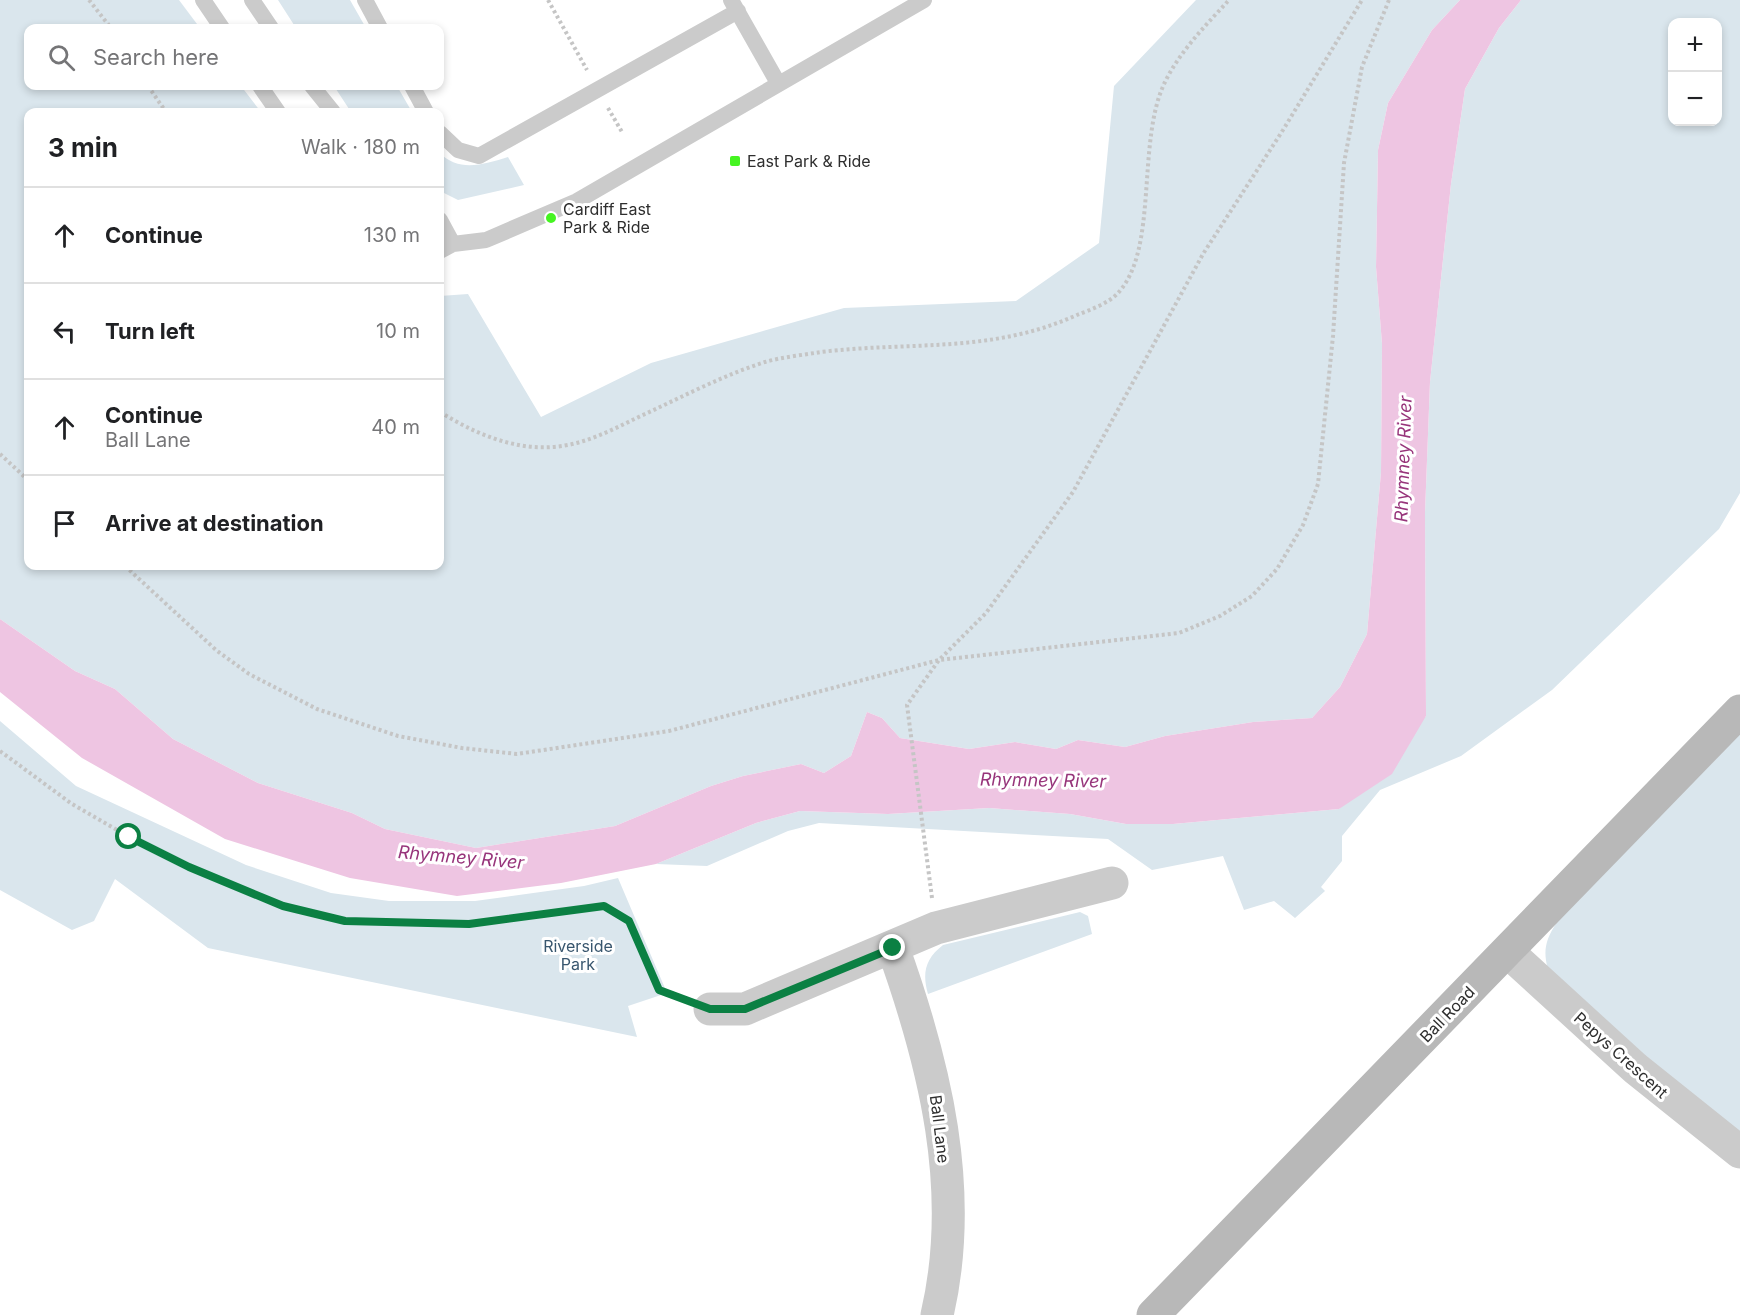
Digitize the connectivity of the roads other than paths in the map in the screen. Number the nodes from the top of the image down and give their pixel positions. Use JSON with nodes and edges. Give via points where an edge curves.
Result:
{"nodes":[{"id":1,"x":203,"y":0,"type":"edge"},
{"id":2,"x":252,"y":0,"type":"edge"},
{"id":3,"x":365,"y":0,"type":"edge"},
{"id":4,"x":924,"y":0,"type":"edge"},
{"id":5,"x":734,"y":3,"type":"edge"},
{"id":6,"x":219,"y":24,"type":"edge"},
{"id":7,"x":268,"y":24,"type":"edge"},
{"id":8,"x":378,"y":24,"type":"edge"},
{"id":9,"x":778,"y":83,"type":"junction"},
{"id":10,"x":263,"y":90,"type":"edge"},
{"id":11,"x":315,"y":90,"type":"edge"},
{"id":12,"x":414,"y":90,"type":"edge"},
{"id":13,"x":275,"y":108,"type":"edge"},
{"id":14,"x":330,"y":108,"type":"edge"},
{"id":15,"x":424,"y":108,"type":"edge"},
{"id":16,"x":444,"y":137,"type":"edge"},
{"id":17,"x":446,"y":247,"type":"edge"},
{"id":18,"x":1740,"y":711,"type":"edge"},
{"id":19,"x":1112,"y":883,"type":"dead end"},
{"id":20,"x":893,"y":948,"type":"junction"},
{"id":21,"x":1508,"y":952,"type":"junction"},
{"id":22,"x":710,"y":1009,"type":"road end"},
{"id":23,"x":1740,"y":1152,"type":"edge"},
{"id":24,"x":937,"y":1315,"type":"edge"},
{"id":25,"x":1154,"y":1315,"type":"edge"}],
"edges":[{"from":1,"to":6,"type":"lane"},
{"from":2,"to":7,"type":"lane"},
{"from":3,"to":8,"type":"lane"},
{"from":4,"to":9,"type":"lane"},
{"from":5,"to":9,"type":"lane"},
{"from":5,"to":16,"type":"lane","via":[[598,90],[479,156],[458,150]]},
{"from":9,"to":17,"type":"lane","via":[[577,201],[486,240]]},
{"from":10,"to":13,"type":"lane"},
{"from":11,"to":14,"type":"lane"},
{"from":12,"to":15,"type":"lane"},
{"from":18,"to":21,"type":"street","name":"Ball Road"},
{"from":19,"to":20,"type":"street","via":[[936,928]]},
{"from":20,"to":22,"type":"street","via":[[745,1009]]},
{"from":20,"to":24,"type":"street","name":"Ball Lane","via":[[926,1049],[943,1134],[948,1234]]},
{"from":21,"to":23,"type":"street","name":"Pepys Crescent","via":[[1635,1068]]},
{"from":21,"to":25,"type":"street","name":"Ball Road"}]}
